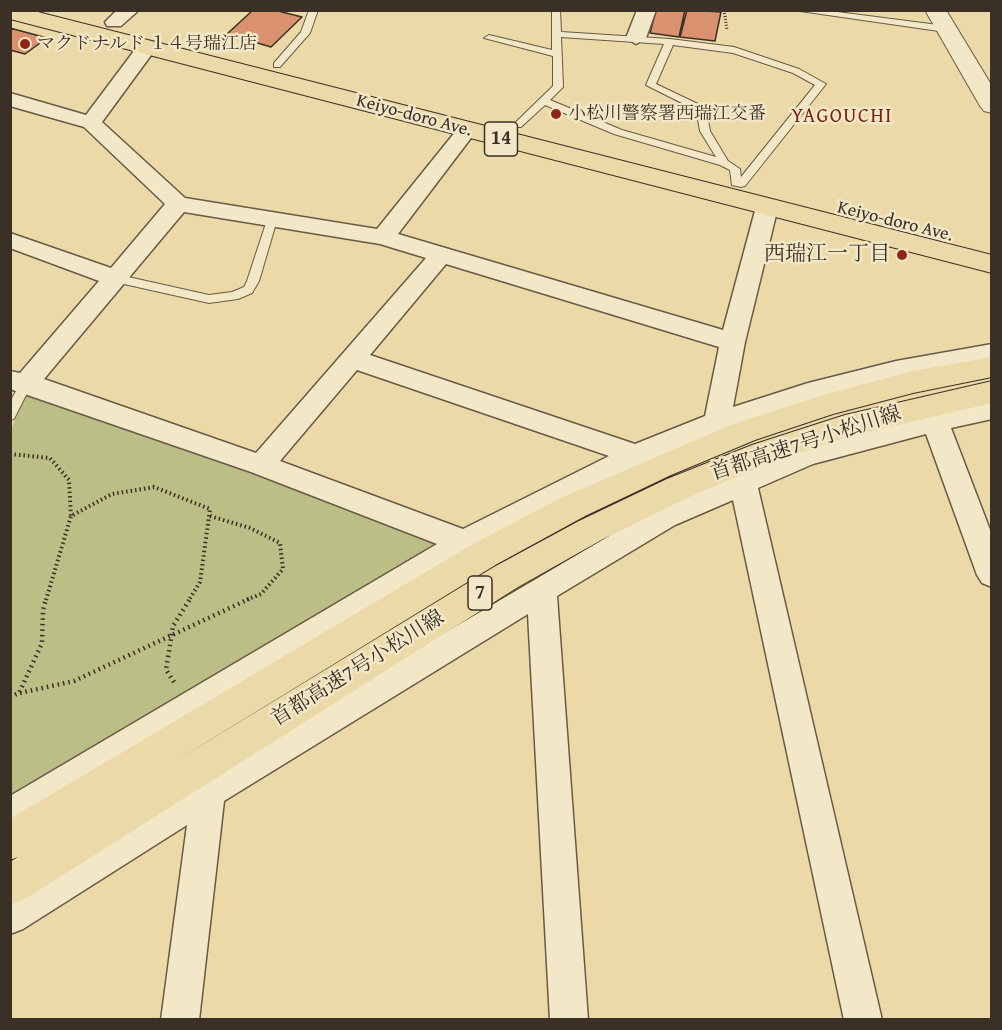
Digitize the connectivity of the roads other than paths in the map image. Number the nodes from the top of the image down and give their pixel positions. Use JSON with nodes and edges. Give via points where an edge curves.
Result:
{"nodes":[{"id":1,"x":67,"y":10,"type":"edge"},
{"id":2,"x":314,"y":10,"type":"edge"},
{"id":3,"x":556,"y":10,"type":"edge"},
{"id":4,"x":647,"y":10,"type":"edge"},
{"id":5,"x":796,"y":10,"type":"edge"},
{"id":6,"x":10,"y":12,"type":"edge"},
{"id":7,"x":122,"y":16,"type":"edge"},
{"id":8,"x":940,"y":20,"type":"edge"},
{"id":9,"x":556,"y":34,"type":"junction"},
{"id":10,"x":489,"y":38,"type":"dead end"},
{"id":11,"x":636,"y":38,"type":"junction"},
{"id":12,"x":670,"y":42,"type":"junction"},
{"id":13,"x":147,"y":47,"type":"junction"},
{"id":14,"x":558,"y":54,"type":"junction"},
{"id":15,"x":277,"y":65,"type":"junction"},
{"id":16,"x":985,"y":86,"type":"edge"},
{"id":17,"x":10,"y":99,"type":"edge"},
{"id":18,"x":544,"y":101,"type":"junction"},
{"id":19,"x":992,"y":106,"type":"edge"},
{"id":20,"x":91,"y":123,"type":"junction"},
{"id":21,"x":518,"y":125,"type":"junction"},
{"id":22,"x":467,"y":130,"type":"junction"},
{"id":23,"x":734,"y":176,"type":"junction"},
{"id":24,"x":178,"y":204,"type":"junction"},
{"id":25,"x":767,"y":207,"type":"junction"},
{"id":26,"x":272,"y":220,"type":"junction"},
{"id":27,"x":383,"y":237,"type":"junction"},
{"id":28,"x":10,"y":240,"type":"edge"},
{"id":29,"x":992,"y":246,"type":"edge"},
{"id":30,"x":442,"y":255,"type":"junction"},
{"id":31,"x":992,"y":264,"type":"edge"},
{"id":32,"x":115,"y":278,"type":"junction"},
{"id":33,"x":732,"y":342,"type":"junction"},
{"id":34,"x":992,"y":353,"type":"edge"},
{"id":35,"x":351,"y":358,"type":"junction"},
{"id":36,"x":992,"y":367,"type":"edge"},
{"id":37,"x":18,"y":381,"type":"edge"},
{"id":38,"x":992,"y":392,"type":"edge"},
{"id":39,"x":992,"y":409,"type":"edge"},
{"id":40,"x":10,"y":416,"type":"edge"},
{"id":41,"x":717,"y":422,"type":"junction"},
{"id":42,"x":935,"y":422,"type":"junction"},
{"id":43,"x":636,"y":455,"type":"junction"},
{"id":44,"x":261,"y":465,"type":"junction"},
{"id":45,"x":743,"y":483,"type":"junction"},
{"id":46,"x":464,"y":542,"type":"junction"},
{"id":47,"x":992,"y":575,"type":"edge"},
{"id":48,"x":542,"y":591,"type":"junction"},
{"id":49,"x":208,"y":792,"type":"junction"},
{"id":50,"x":10,"y":814,"type":"edge"},
{"id":51,"x":10,"y":841,"type":"edge"},
{"id":52,"x":10,"y":885,"type":"edge"},
{"id":53,"x":10,"y":916,"type":"edge"},
{"id":54,"x":180,"y":1020,"type":"edge"},
{"id":55,"x":569,"y":1020,"type":"edge"},
{"id":56,"x":863,"y":1020,"type":"edge"}],
"edges":[{"from":1,"to":7,"type":"highway","name":"Keiyo-doro Ave.","number":"14"},
{"from":2,"to":15,"type":"lane","via":[[305,33]]},
{"from":3,"to":9,"type":"lane"},
{"from":4,"to":11,"type":"street"},
{"from":5,"to":8,"type":"lane"},
{"from":6,"to":13,"type":"highway","name":"Keiyo-doro Ave.","number":"14"},
{"from":7,"to":15,"type":"highway","name":"Keiyo-doro Ave.","number":"14"},
{"from":8,"to":16,"type":"street"},
{"from":9,"to":11,"type":"lane"},
{"from":9,"to":14,"type":"lane"},
{"from":10,"to":14,"type":"lane"},
{"from":11,"to":12,"type":"lane"},
{"from":12,"to":23,"type":"lane","via":[[651,85],[697,107],[705,131]]},
{"from":12,"to":23,"type":"lane","via":[[734,50],[796,71],[821,84]]},
{"from":13,"to":20,"type":"street"},
{"from":13,"to":22,"type":"highway","name":"Keiyo-doro Ave.","number":"14"},
{"from":14,"to":18,"type":"lane","via":[[558,87]]},
{"from":15,"to":21,"type":"highway","name":"Keiyo-doro Ave.","number":"14"},
{"from":16,"to":19,"type":"street"},
{"from":17,"to":20,"type":"street"},
{"from":18,"to":21,"type":"lane"},
{"from":18,"to":23,"type":"lane"},
{"from":20,"to":24,"type":"street"},
{"from":21,"to":23,"type":"highway","name":"Keiyo-doro Ave.","number":"14"},
{"from":22,"to":25,"type":"highway","name":"Keiyo-doro Ave.","number":"14"},
{"from":22,"to":27,"type":"street"},
{"from":23,"to":29,"type":"highway","name":"Keiyo-doro Ave.","number":"14"},
{"from":24,"to":26,"type":"street"},
{"from":24,"to":32,"type":"street"},
{"from":25,"to":31,"type":"highway","name":"Keiyo-doro Ave.","number":"14"},
{"from":25,"to":33,"type":"street"},
{"from":26,"to":27,"type":"street"},
{"from":26,"to":32,"type":"lane","via":[[253,281],[248,290],[234,296],[209,299]]},
{"from":27,"to":30,"type":"street"},
{"from":28,"to":32,"type":"street"},
{"from":30,"to":33,"type":"street"},
{"from":30,"to":35,"type":"street"},
{"from":32,"to":37,"type":"street"},
{"from":33,"to":41,"type":"street"},
{"from":34,"to":41,"type":"street","via":[[808,392]]},
{"from":35,"to":43,"type":"street"},
{"from":35,"to":44,"type":"street"},
{"from":36,"to":51,"type":"highway","name":"首都高速7号小松川線","number":"7","via":[[913,382],[744,432],[573,507],[410,598]]},
{"from":37,"to":40,"type":"lane"},
{"from":37,"to":44,"type":"street"},
{"from":38,"to":52,"type":"highway","name":"首都高速7号小松川線","number":"7","via":[[845,426],[763,453],[591,530],[496,583]]},
{"from":39,"to":42,"type":"street"},
{"from":41,"to":43,"type":"street"},
{"from":42,"to":45,"type":"street","via":[[804,458]]},
{"from":42,"to":47,"type":"street"},
{"from":43,"to":46,"type":"street"},
{"from":44,"to":46,"type":"street"},
{"from":45,"to":48,"type":"street","via":[[665,517]]},
{"from":45,"to":56,"type":"street"},
{"from":46,"to":50,"type":"street"},
{"from":48,"to":49,"type":"street"},
{"from":48,"to":55,"type":"street"},
{"from":49,"to":53,"type":"street"},
{"from":49,"to":54,"type":"street"}]}
